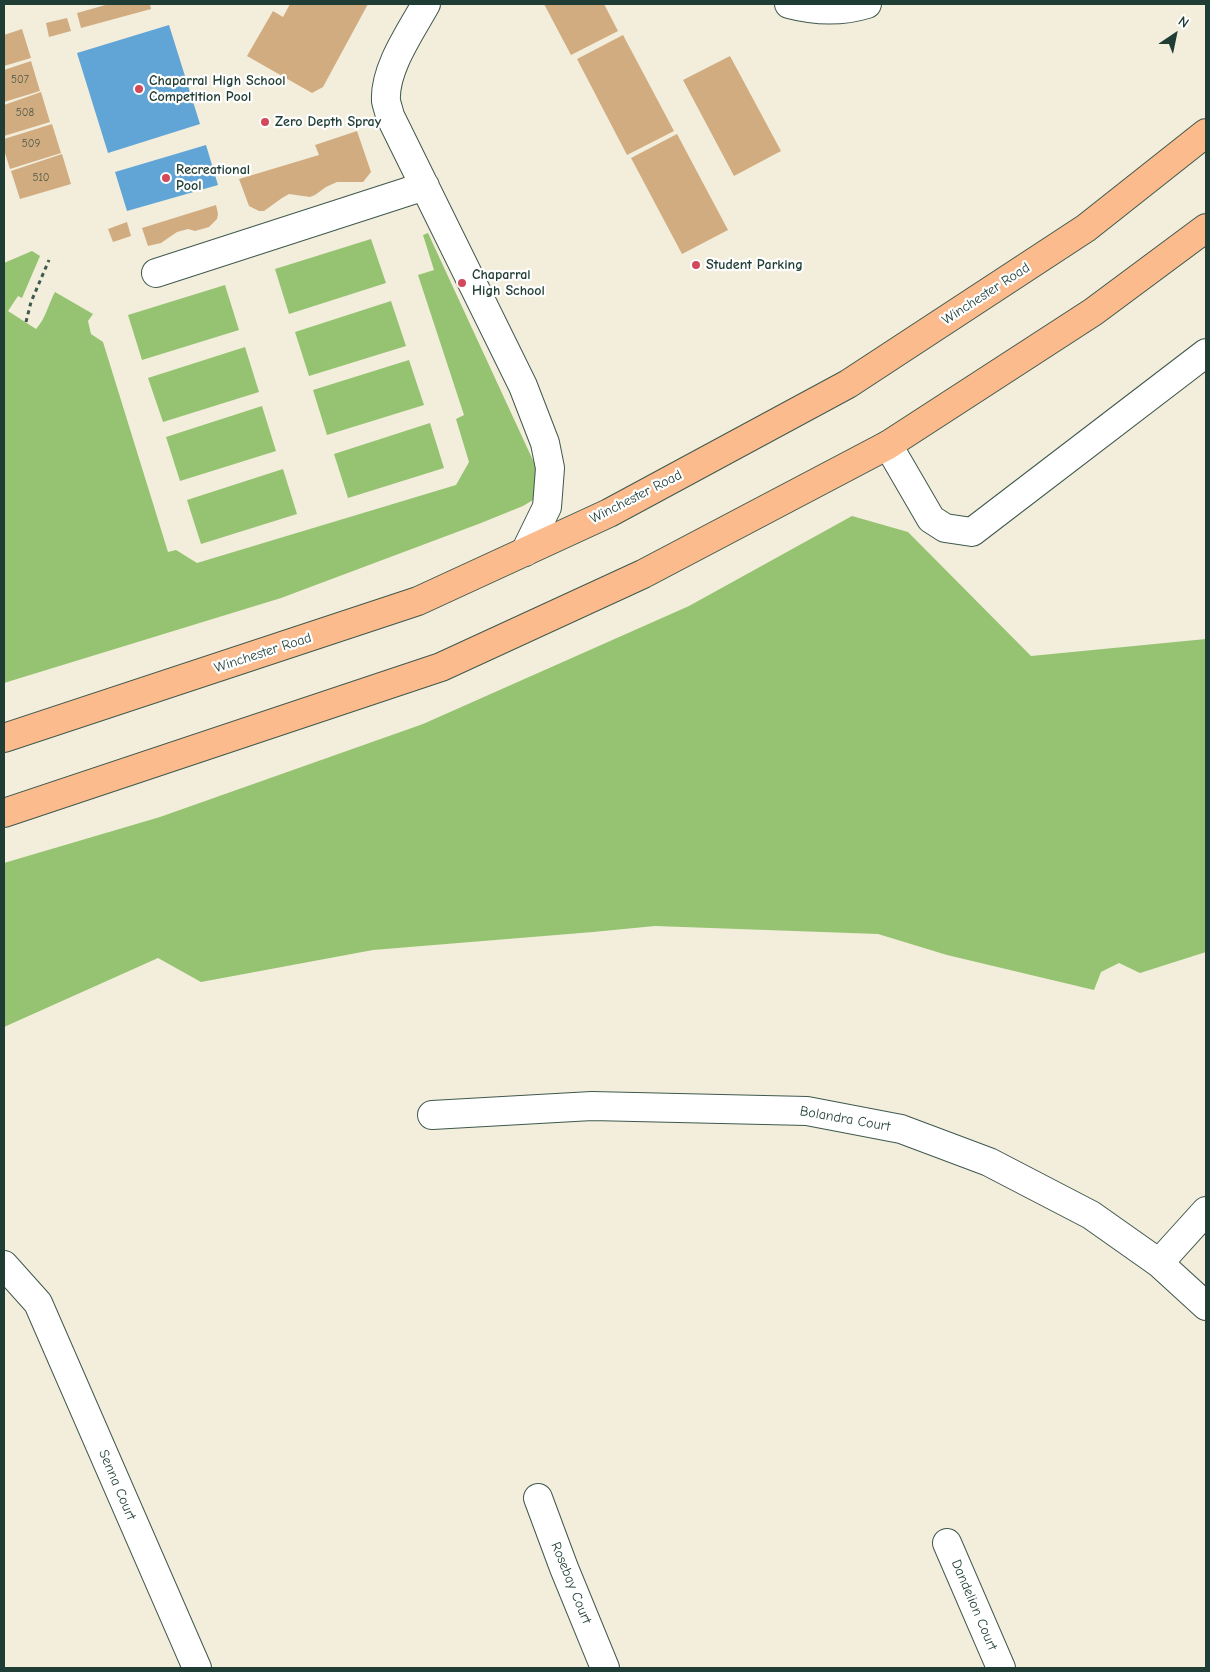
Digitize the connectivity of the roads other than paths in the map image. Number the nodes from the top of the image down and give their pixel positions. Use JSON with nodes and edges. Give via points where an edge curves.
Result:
{"nodes":[{"id":1,"x":426,"y":4,"type":"edge"},
{"id":2,"x":789,"y":4,"type":"edge"},
{"id":3,"x":867,"y":4,"type":"edge"},
{"id":4,"x":1206,"y":133,"type":"edge"},
{"id":5,"x":425,"y":186,"type":"junction"},
{"id":6,"x":1206,"y":228,"type":"edge"},
{"id":7,"x":156,"y":273,"type":"dead end"},
{"id":8,"x":1205,"y":357,"type":"edge"},
{"id":9,"x":888,"y":445,"type":"junction"},
{"id":10,"x":525,"y":552,"type":"junction"},
{"id":11,"x":4,"y":738,"type":"edge"},
{"id":12,"x":4,"y":813,"type":"edge"},
{"id":13,"x":432,"y":1115,"type":"dead end"},
{"id":14,"x":1206,"y":1212,"type":"edge"},
{"id":15,"x":1159,"y":1263,"type":"junction"},
{"id":16,"x":4,"y":1265,"type":"edge"},
{"id":17,"x":1206,"y":1306,"type":"edge"},
{"id":18,"x":538,"y":1498,"type":"dead end"},
{"id":19,"x":947,"y":1543,"type":"dead end"},
{"id":20,"x":196,"y":1668,"type":"edge"},
{"id":21,"x":605,"y":1668,"type":"edge"},
{"id":22,"x":1001,"y":1668,"type":"edge"}],
"edges":[{"from":1,"to":5,"type":"street","via":[[399,51],[386,101],[390,116]]},
{"from":2,"to":3,"type":"street","via":[[834,10]]},
{"from":4,"to":10,"type":"main road","name":"Winchester Road","via":[[1086,228],[848,384],[609,513]]},
{"from":5,"to":7,"type":"street"},
{"from":5,"to":10,"type":"street","via":[[523,386],[545,443],[550,468],[547,507]]},
{"from":6,"to":9,"type":"main road","via":[[1094,312]]},
{"from":8,"to":9,"type":"street","via":[[972,532],[945,528],[931,519]]},
{"from":9,"to":12,"type":"main road","via":[[643,574],[441,667]]},
{"from":10,"to":11,"type":"main road","name":"Winchester Road","via":[[418,601]]},
{"from":13,"to":15,"type":"street","name":"Bolandra Court","via":[[592,1106],[807,1111],[901,1129],[990,1162],[1091,1215]]},
{"from":14,"to":15,"type":"street"},
{"from":15,"to":17,"type":"street","name":"Bolandra Court"},
{"from":16,"to":20,"type":"street","name":"Senna Court","via":[[38,1303]]},
{"from":18,"to":21,"type":"street","name":"Rosebay Court"},
{"from":19,"to":22,"type":"street","name":"Dandelion Court"}]}
